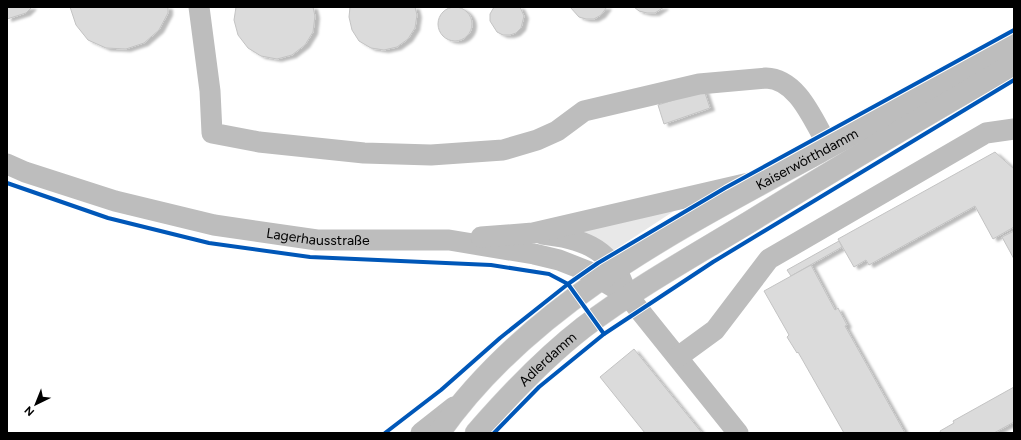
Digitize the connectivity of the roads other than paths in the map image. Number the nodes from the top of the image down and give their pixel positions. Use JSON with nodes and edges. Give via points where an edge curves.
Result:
{"nodes":[{"id":1,"x":199,"y":7,"type":"edge"},
{"id":2,"x":1014,"y":42,"type":"edge"},
{"id":3,"x":1014,"y":64,"type":"edge"},
{"id":4,"x":1014,"y":129,"type":"edge"},
{"id":5,"x":829,"y":147,"type":"junction"},
{"id":6,"x":7,"y":164,"type":"edge"},
{"id":7,"x":774,"y":177,"type":"junction"},
{"id":8,"x":533,"y":233,"type":"junction"},
{"id":9,"x":449,"y":240,"type":"junction"},
{"id":10,"x":609,"y":274,"type":"junction"},
{"id":11,"x":628,"y":296,"type":"junction"},
{"id":12,"x":678,"y":357,"type":"junction"},
{"id":13,"x":466,"y":398,"type":"junction"},
{"id":14,"x":421,"y":433,"type":"edge"},
{"id":15,"x":439,"y":433,"type":"edge"},
{"id":16,"x":476,"y":433,"type":"edge"},
{"id":17,"x":738,"y":433,"type":"edge"}],
"edges":[{"from":1,"to":5,"type":"street","via":[[212,133],[300,148],[364,153],[431,154],[503,150],[557,131],[584,111],[699,84],[773,78],[788,85]]},
{"from":2,"to":5,"type":"main road","name":"Kaiserwörthdamm"},
{"from":3,"to":11,"type":"main road","name":"Kaiserwörthdamm","via":[[862,152]]},
{"from":4,"to":12,"type":"street","via":[[986,133],[769,259],[715,330]]},
{"from":5,"to":7,"type":"main road","name":"Kaiserwörthdamm"},
{"from":6,"to":9,"type":"street","name":"Lagerhausstraße","via":[[115,201],[214,225],[317,240]]},
{"from":7,"to":8,"type":"street"},
{"from":7,"to":10,"type":"main road","name":"Kaiserwörthdamm"},
{"from":8,"to":9,"type":"street"},
{"from":8,"to":10,"type":"street","via":[[568,237],[600,251]]},
{"from":9,"to":10,"type":"street","name":"Lagerhausstraße","via":[[534,254],[588,271]]},
{"from":10,"to":11,"type":"street","name":"Lagerhausstraße"},
{"from":10,"to":13,"type":"main road","name":"Kaiserwörthdamm","via":[[577,296],[510,350]]},
{"from":11,"to":12,"type":"street","name":"Lagerhausstraße"},
{"from":11,"to":16,"type":"main road","name":"Adlerdamm","via":[[542,363]]},
{"from":12,"to":17,"type":"street","name":"Lagerhausstraße"},
{"from":13,"to":14,"type":"street"},
{"from":13,"to":15,"type":"main road","name":"Kaiserwörthdamm"}]}
